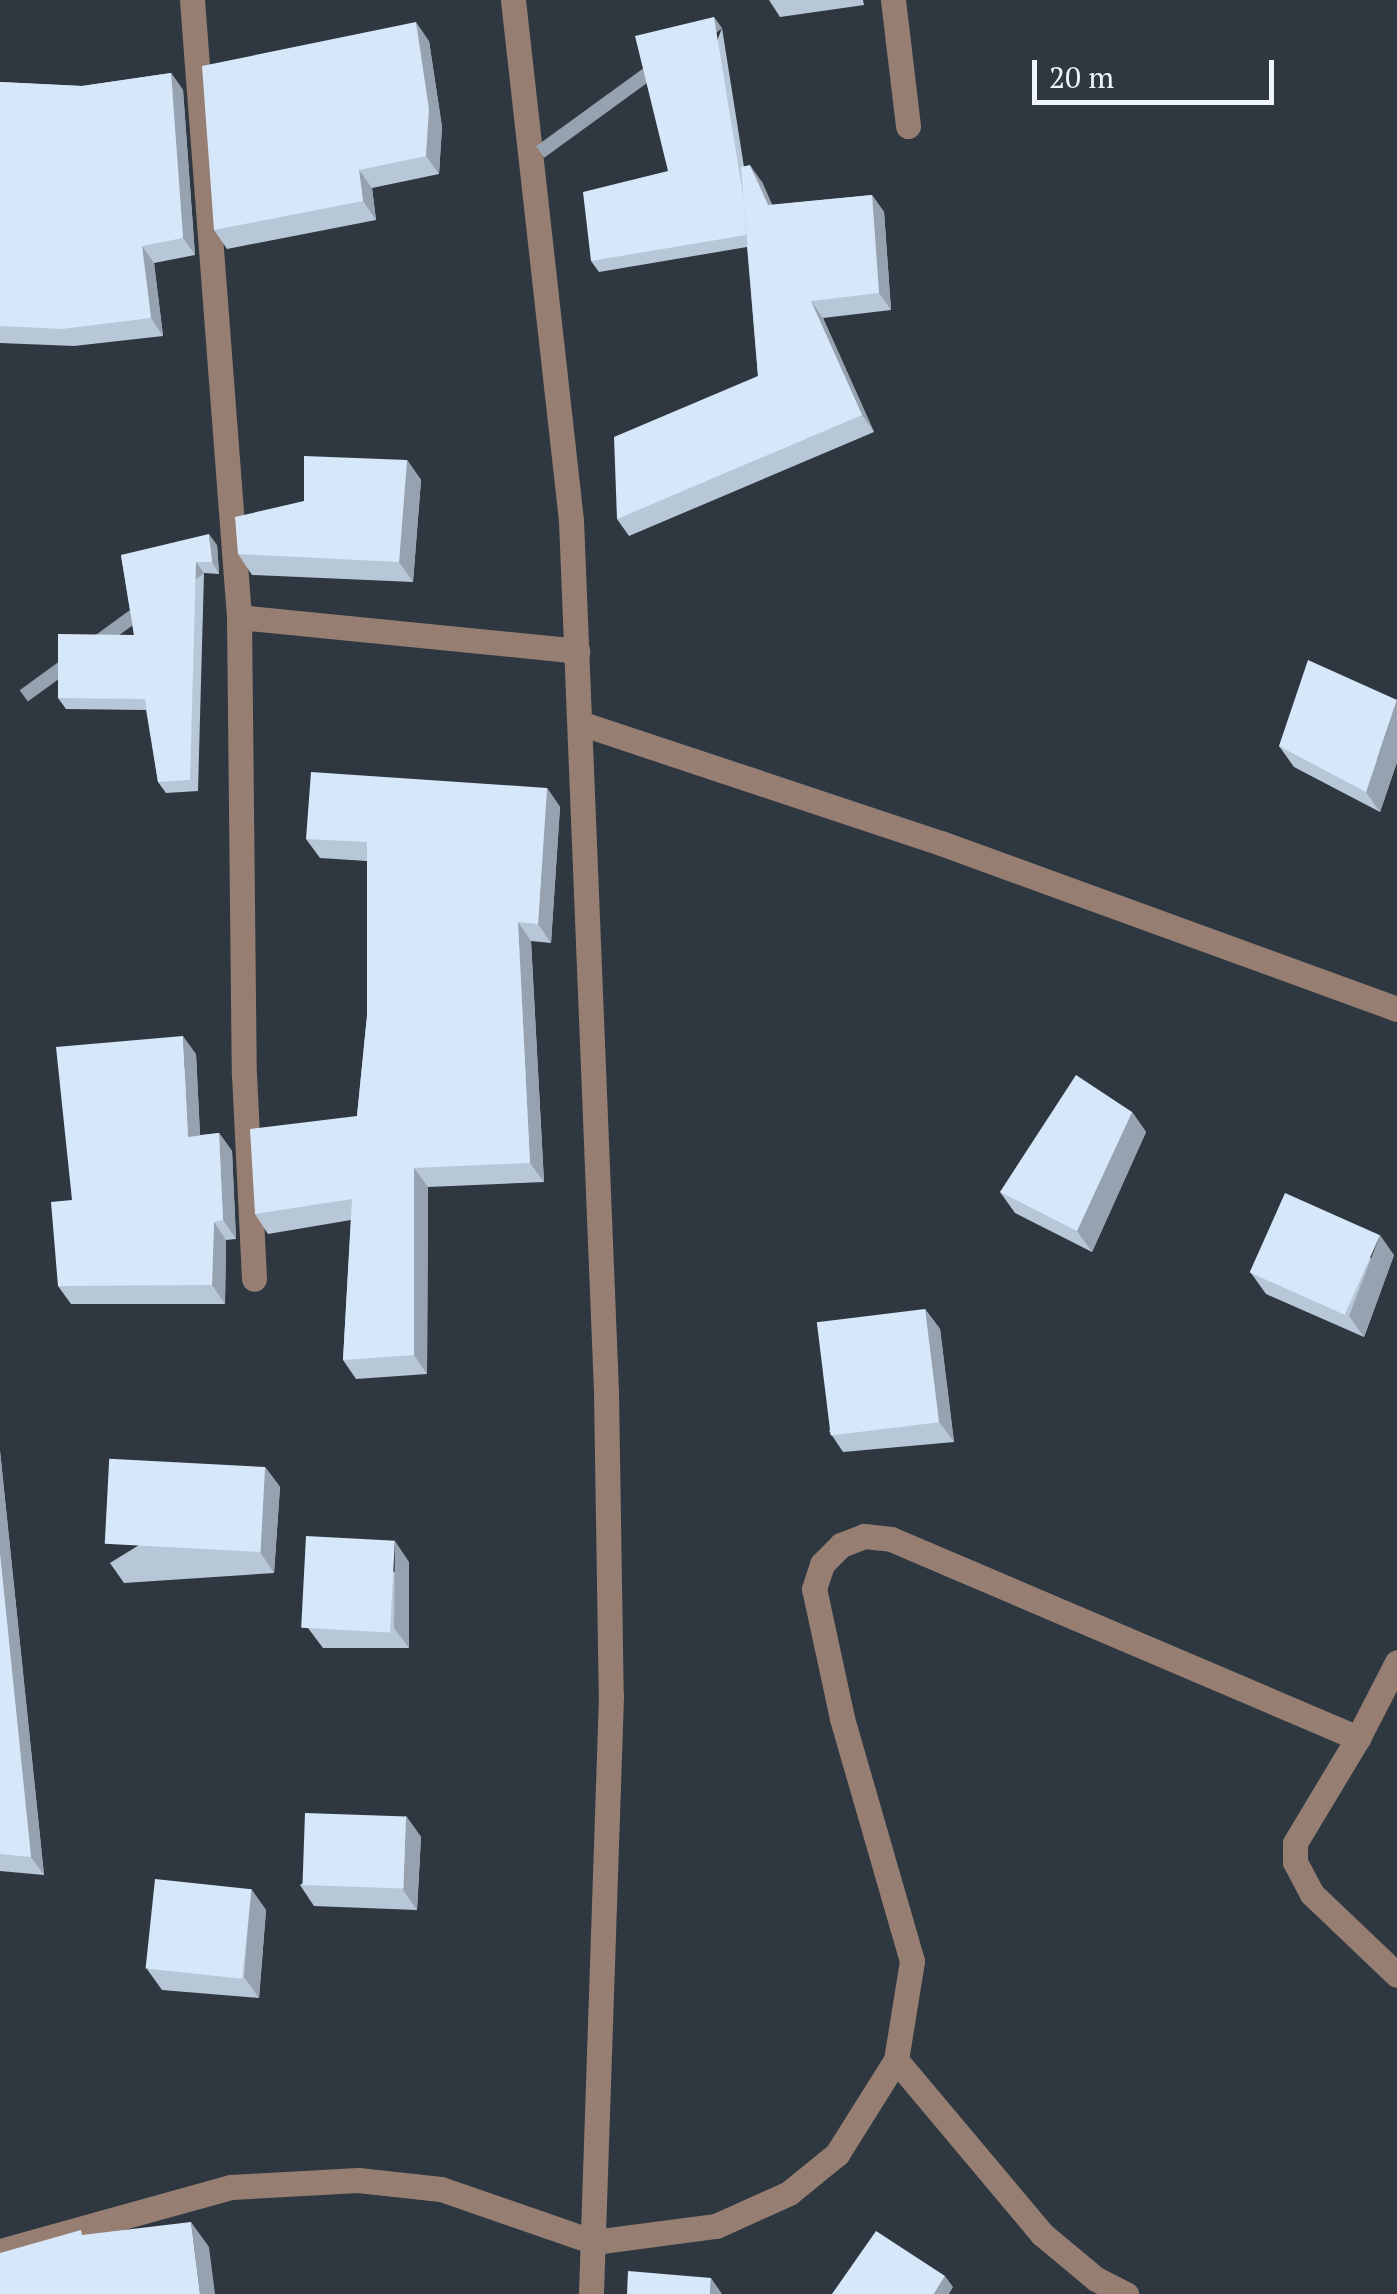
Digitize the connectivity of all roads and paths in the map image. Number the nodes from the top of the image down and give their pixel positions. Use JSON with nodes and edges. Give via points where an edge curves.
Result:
{"nodes":[{"id":1,"x":192,"y":0,"type":"edge"},
{"id":2,"x":513,"y":0,"type":"edge"},
{"id":3,"x":893,"y":0,"type":"edge"},
{"id":4,"x":908,"y":126,"type":"dead end"},
{"id":5,"x":240,"y":617,"type":"junction"},
{"id":6,"x":577,"y":651,"type":"junction"},
{"id":7,"x":583,"y":724,"type":"junction"},
{"id":8,"x":1397,"y":1009,"type":"edge"},
{"id":9,"x":254,"y":1279,"type":"dead end"},
{"id":10,"x":1397,"y":1662,"type":"edge"},
{"id":11,"x":1358,"y":1738,"type":"junction"},
{"id":12,"x":1397,"y":1976,"type":"edge"},
{"id":13,"x":896,"y":2060,"type":"junction"},
{"id":14,"x":594,"y":2242,"type":"junction"},
{"id":15,"x":0,"y":2251,"type":"edge"},
{"id":16,"x":591,"y":2294,"type":"edge"},
{"id":17,"x":1126,"y":2294,"type":"edge"}],
"edges":[{"from":1,"to":5,"type":"street"},
{"from":2,"to":6,"type":"street","via":[[571,520]]},
{"from":3,"to":4,"type":"street"},
{"from":5,"to":6,"type":"street"},
{"from":5,"to":9,"type":"street","via":[[244,1074]]},
{"from":6,"to":7,"type":"street"},
{"from":7,"to":8,"type":"street","via":[[941,843]]},
{"from":7,"to":14,"type":"street","via":[[611,1696]]},
{"from":10,"to":11,"type":"street"},
{"from":11,"to":12,"type":"street","via":[[1296,1843],[1295,1862],[1312,1894]]},
{"from":11,"to":13,"type":"street","via":[[891,1539],[864,1536],[840,1545],[822,1564],[814,1590],[842,1718],[912,1961]]},
{"from":13,"to":14,"type":"street","via":[[837,2154],[789,2193],[716,2226]]},
{"from":13,"to":17,"type":"street","via":[[1042,2234],[1096,2279]]},
{"from":14,"to":15,"type":"street","via":[[441,2188],[358,2180],[231,2187]]},
{"from":14,"to":16,"type":"street"}]}
